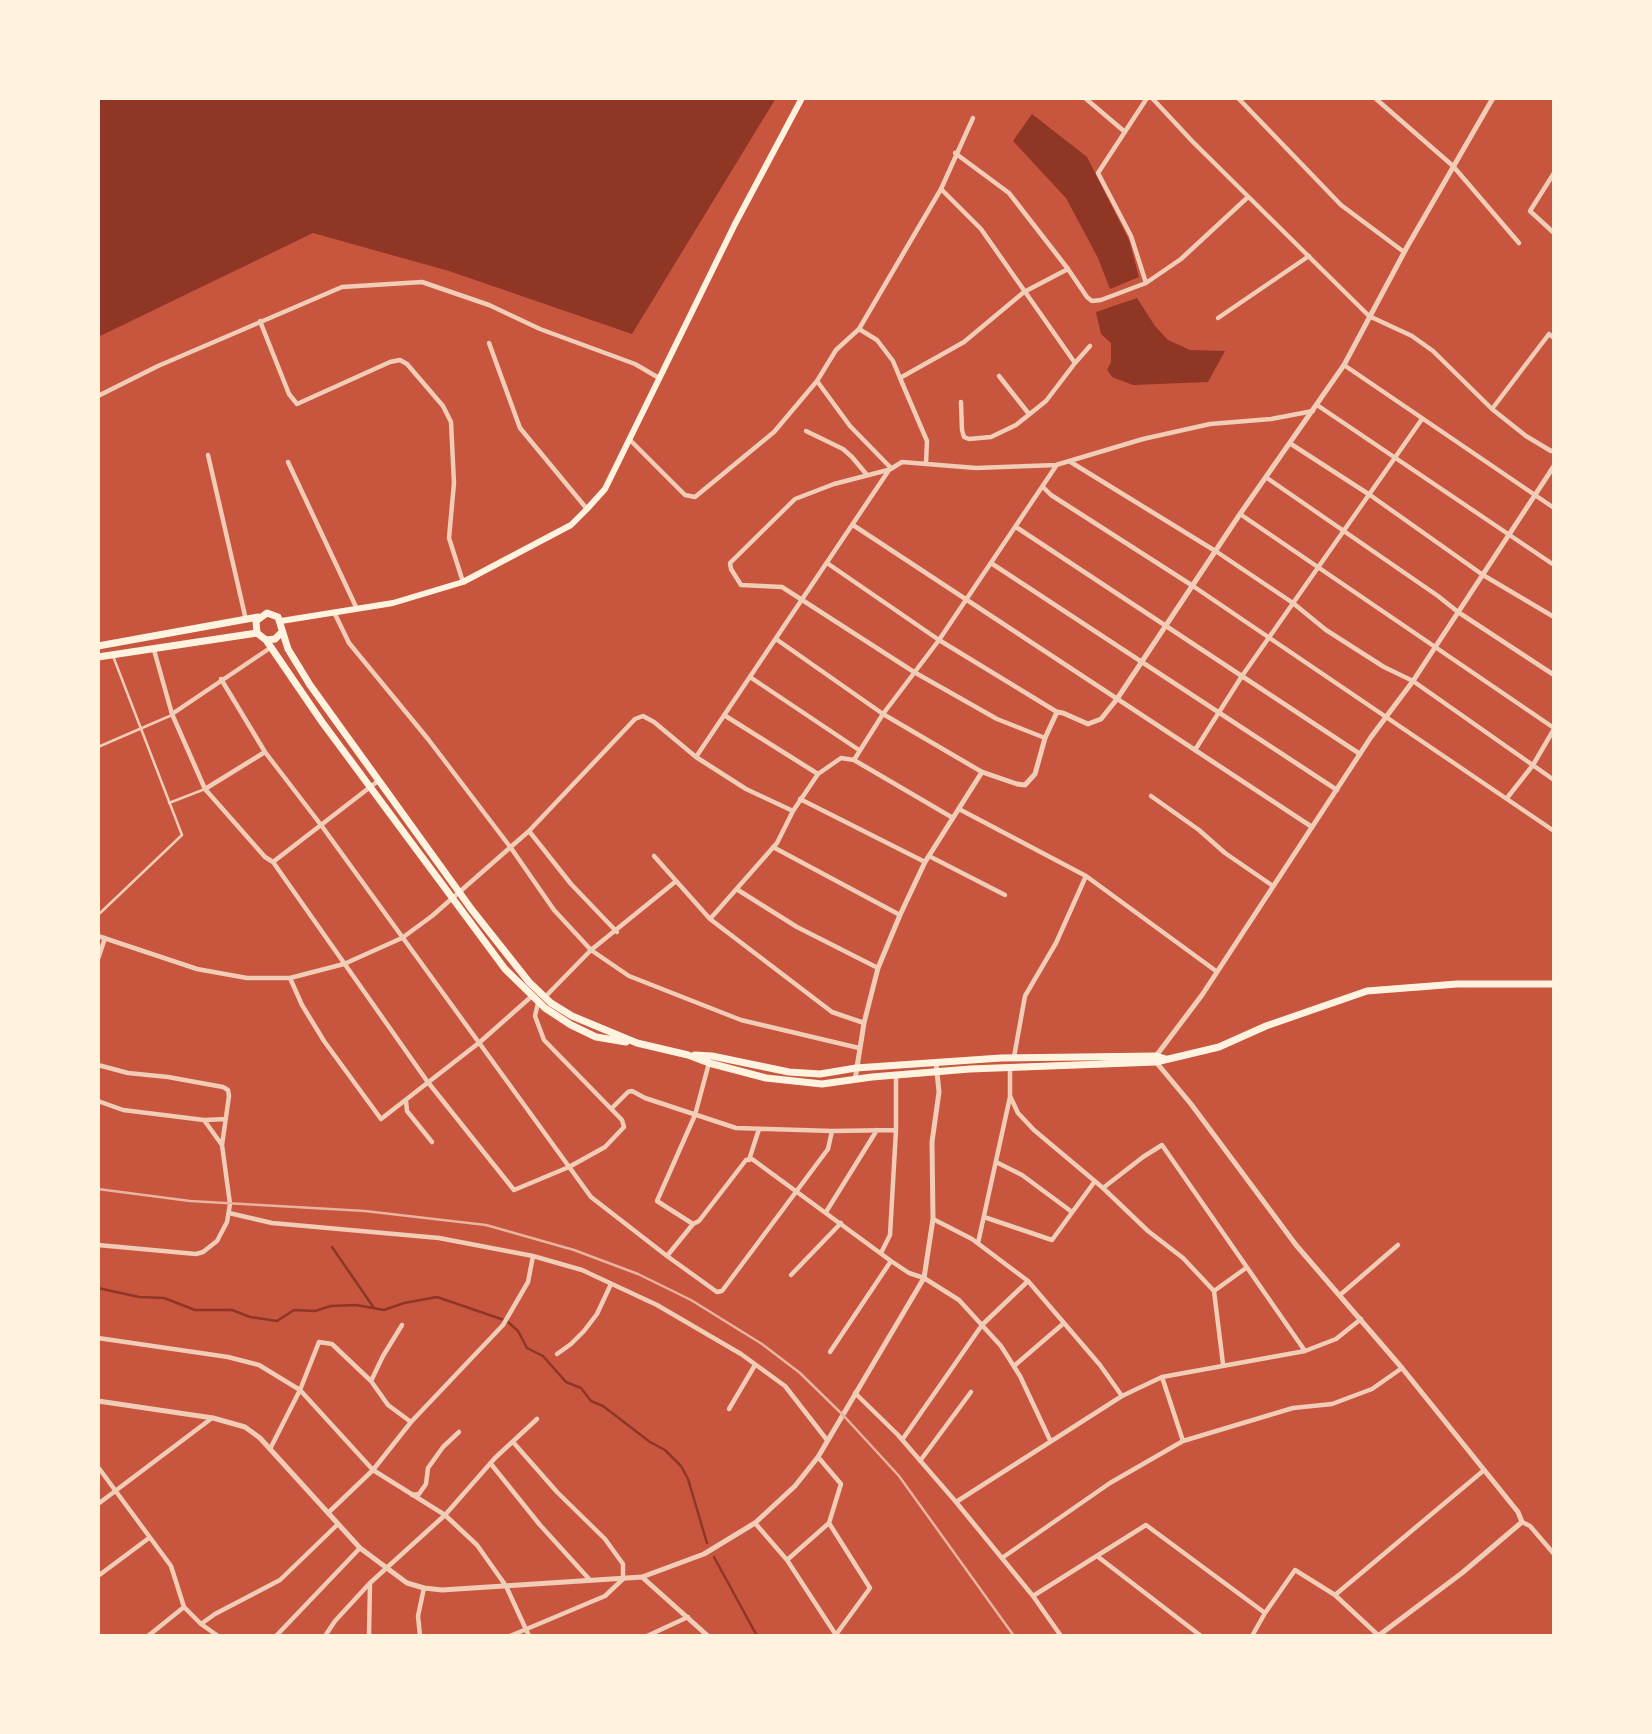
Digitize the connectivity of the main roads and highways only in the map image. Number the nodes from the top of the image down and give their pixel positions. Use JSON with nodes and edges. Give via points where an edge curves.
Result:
{"nodes":[{"id":1,"x":802,"y":98,"type":"edge"},
{"id":2,"x":259,"y":617,"type":"junction"},
{"id":3,"x":281,"y":621,"type":"junction"},
{"id":4,"x":282,"y":632,"type":"junction"},
{"id":5,"x":257,"y":633,"type":"junction"},
{"id":6,"x":266,"y":640,"type":"junction"},
{"id":7,"x":98,"y":646,"type":"edge"},
{"id":8,"x":98,"y":657,"type":"edge"},
{"id":9,"x":456,"y":894,"type":"junction"},
{"id":10,"x":1554,"y":984,"type":"edge"},
{"id":11,"x":535,"y":993,"type":"junction"},
{"id":12,"x":637,"y":1043,"type":"junction"},
{"id":13,"x":688,"y":1055,"type":"junction"},
{"id":14,"x":1156,"y":1059,"type":"junction"},
{"id":15,"x":937,"y":1067,"type":"junction"}],
"edges":[{"from":1,"to":3,"type":"main road","via":[[605,489],[587,509],[571,524],[463,582],[393,603]]},
{"from":2,"to":3,"type":"highway","via":[[271,613]]},
{"from":2,"to":5,"type":"highway"},
{"from":2,"to":7,"type":"highway"},
{"from":3,"to":4,"type":"highway"},
{"from":4,"to":6,"type":"highway"},
{"from":4,"to":9,"type":"highway","via":[[310,685]]},
{"from":5,"to":6,"type":"highway"},
{"from":5,"to":8,"type":"highway"},
{"from":6,"to":9,"type":"highway","via":[[371,787]]},
{"from":9,"to":11,"type":"highway"},
{"from":10,"to":14,"type":"highway","via":[[1457,984],[1367,991],[1219,1047]]},
{"from":11,"to":12,"type":"highway","via":[[572,1016]]},
{"from":11,"to":12,"type":"highway","via":[[538,1003],[570,1025],[596,1037]]},
{"from":12,"to":13,"type":"highway"},
{"from":13,"to":15,"type":"highway","via":[[820,1074],[856,1068]]},
{"from":13,"to":15,"type":"highway","via":[[766,1078],[822,1084]]},
{"from":14,"to":15,"type":"highway"},
{"from":14,"to":15,"type":"highway","via":[[1014,1058]]}]}
